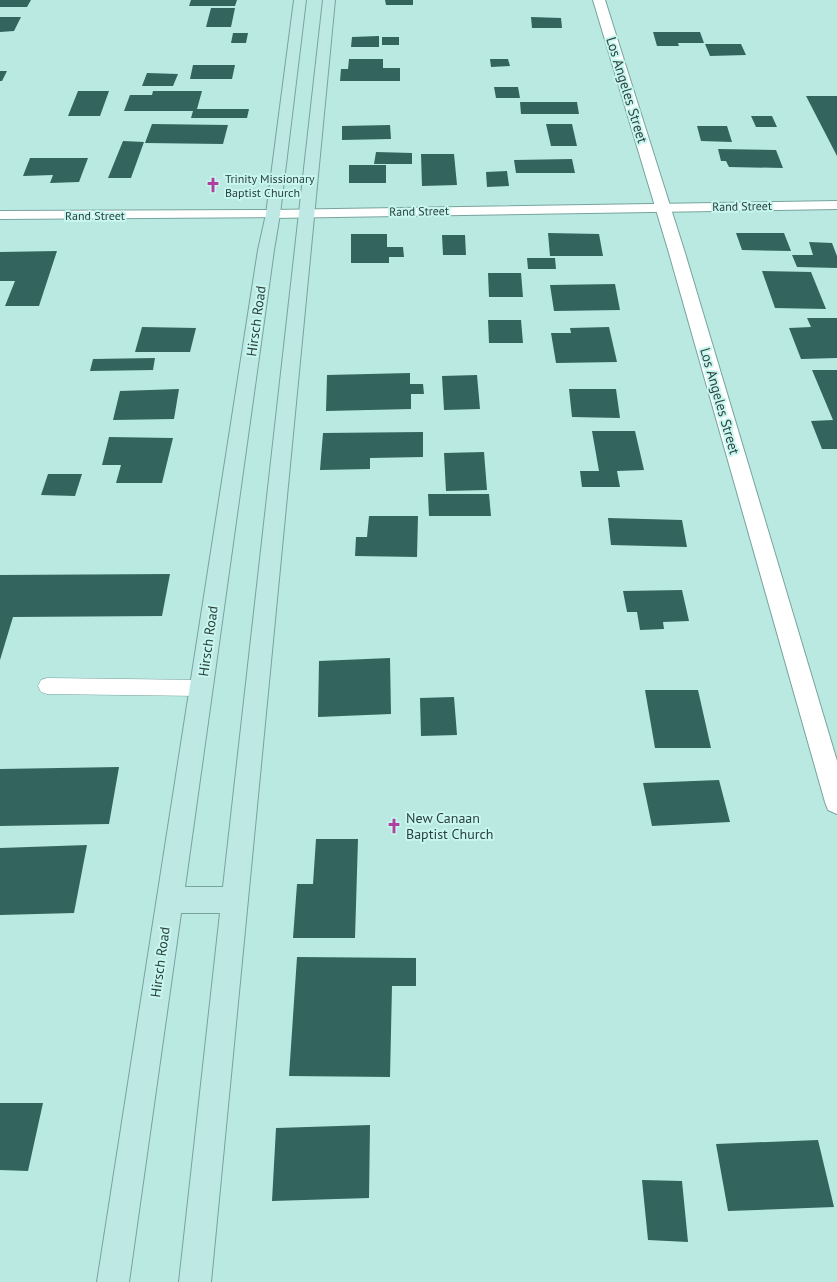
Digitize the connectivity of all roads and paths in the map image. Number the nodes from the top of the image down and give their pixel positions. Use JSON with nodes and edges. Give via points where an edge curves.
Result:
{"nodes":[{"id":1,"x":300,"y":0,"type":"edge"},
{"id":2,"x":329,"y":0,"type":"edge"},
{"id":3,"x":600,"y":0,"type":"edge"},
{"id":4,"x":837,"y":205,"type":"edge"},
{"id":5,"x":662,"y":207,"type":"junction"},
{"id":6,"x":307,"y":213,"type":"junction"},
{"id":7,"x":273,"y":214,"type":"junction"},
{"id":8,"x":0,"y":215,"type":"edge"},
{"id":9,"x":47,"y":686,"type":"dead end"},
{"id":10,"x":201,"y":688,"type":"junction"},
{"id":11,"x":837,"y":802,"type":"edge"},
{"id":12,"x":170,"y":900,"type":"junction"},
{"id":13,"x":235,"y":900,"type":"junction"},
{"id":14,"x":113,"y":1282,"type":"edge"},
{"id":15,"x":195,"y":1282,"type":"edge"}],
"edges":[{"from":1,"to":7,"type":"main road","name":"Hirsch Road"},
{"from":2,"to":6,"type":"main road"},
{"from":3,"to":5,"type":"street","name":"Los Angeles Street"},
{"from":4,"to":5,"type":"street","name":"Rand Street"},
{"from":5,"to":6,"type":"street","name":"Rand Street"},
{"from":5,"to":11,"type":"street","name":"Los Angeles Street"},
{"from":6,"to":7,"type":"street","name":"Rand Street"},
{"from":6,"to":13,"type":"main road"},
{"from":7,"to":8,"type":"street","name":"Rand Street"},
{"from":7,"to":10,"type":"main road","name":"Hirsch Road"},
{"from":9,"to":10,"type":"lane"},
{"from":10,"to":12,"type":"main road","name":"Hirsch Road"},
{"from":12,"to":13,"type":"main road"},
{"from":12,"to":14,"type":"main road","name":"Hirsch Road"},
{"from":13,"to":15,"type":"main road"}]}
